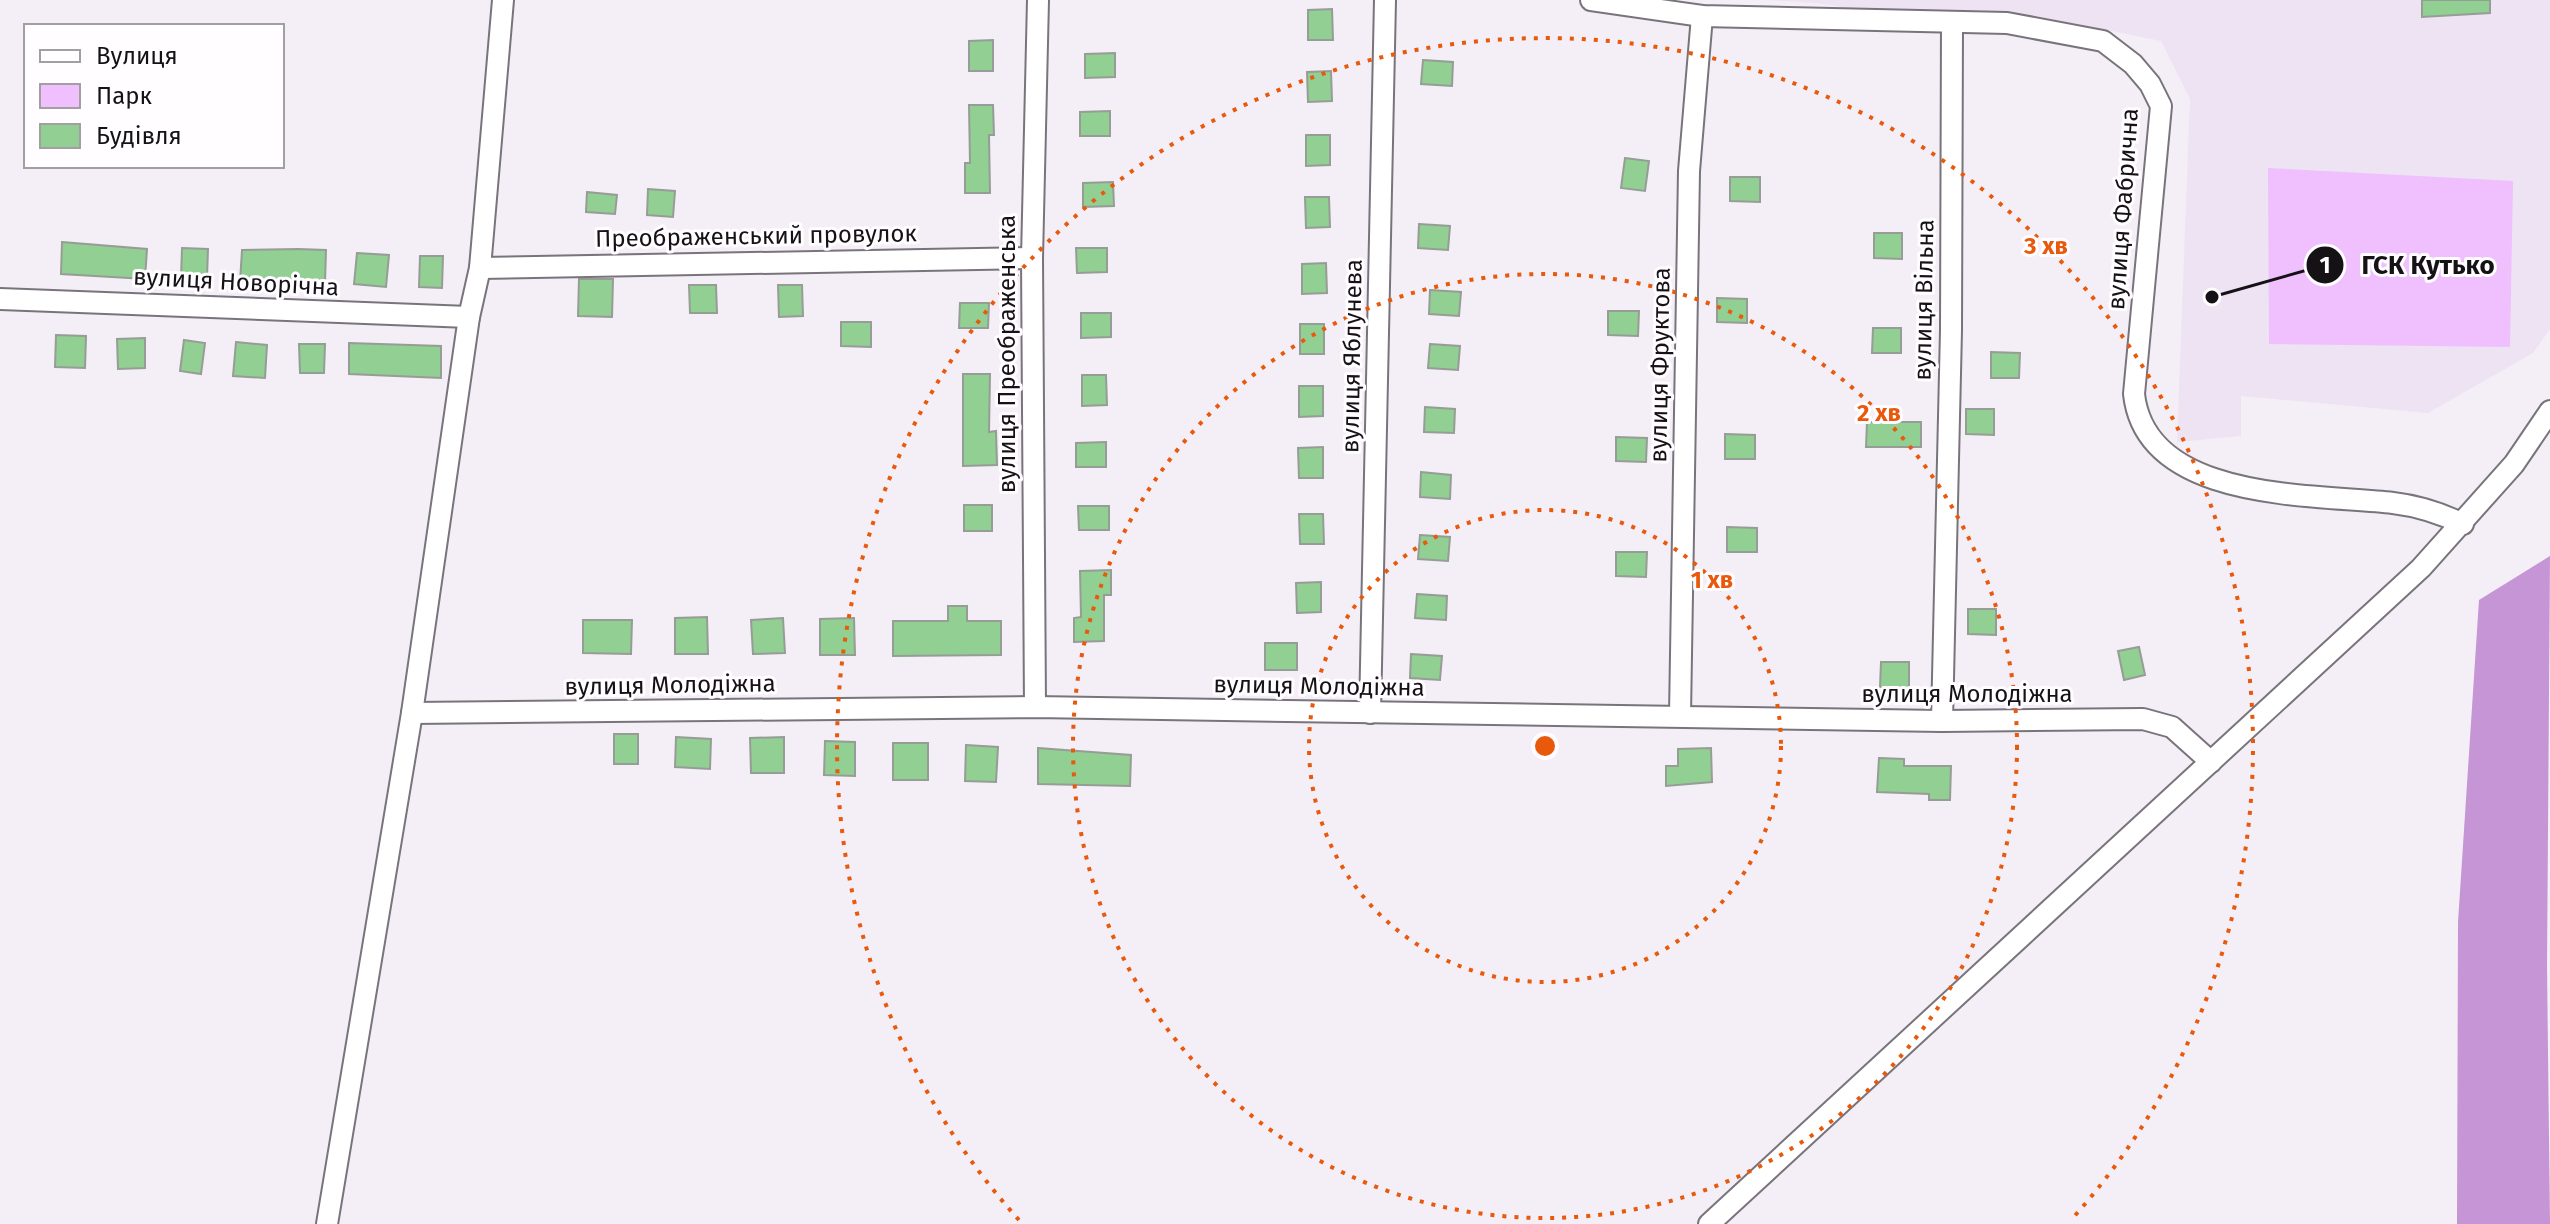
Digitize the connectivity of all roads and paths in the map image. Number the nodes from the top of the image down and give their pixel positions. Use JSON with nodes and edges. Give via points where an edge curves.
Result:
{"nodes":[{"id":1,"x":503,"y":0,"type":"edge"},
{"id":2,"x":1038,"y":0,"type":"edge"},
{"id":3,"x":1385,"y":0,"type":"edge"},
{"id":4,"x":1591,"y":0,"type":"edge"},
{"id":5,"x":1702,"y":16,"type":"junction"},
{"id":6,"x":1952,"y":23,"type":"junction"},
{"id":7,"x":1032,"y":258,"type":"junction"},
{"id":8,"x":480,"y":268,"type":"junction"},
{"id":9,"x":0,"y":299,"type":"edge"},
{"id":10,"x":469,"y":317,"type":"junction"},
{"id":11,"x":2550,"y":411,"type":"edge"},
{"id":12,"x":2463,"y":524,"type":"junction"},
{"id":13,"x":1035,"y":707,"type":"junction"},
{"id":14,"x":412,"y":713,"type":"junction"},
{"id":15,"x":1370,"y":713,"type":"junction"},
{"id":16,"x":1680,"y":715,"type":"junction"},
{"id":17,"x":1942,"y":721,"type":"junction"},
{"id":18,"x":2211,"y":762,"type":"junction"},
{"id":19,"x":327,"y":1224,"type":"edge"},
{"id":20,"x":1709,"y":1224,"type":"edge"}],
"edges":[{"from":1,"to":8,"type":"street"},
{"from":2,"to":7,"type":"street","name":"вулиця Преображенська"},
{"from":3,"to":15,"type":"street","name":"вулиця Яблунева"},
{"from":4,"to":5,"type":"street","name":"вулиця Фабрична"},
{"from":5,"to":6,"type":"street","name":"вулиця Фабрична"},
{"from":5,"to":16,"type":"street","name":"вулиця Фруктова","via":[[1689,171]]},
{"from":6,"to":12,"type":"street","name":"вулиця Фабрична","via":[[2007,23],[2103,41],[2133,64],[2161,106],[2134,394],[2136,417],[2160,450],[2178,462],[2250,488],[2310,499],[2393,503],[2433,510]]},
{"from":6,"to":17,"type":"street","name":"вулиця Вільна"},
{"from":7,"to":8,"type":"street","name":"Преображенський провулок"},
{"from":7,"to":13,"type":"street","name":"вулиця Преображенська"},
{"from":8,"to":10,"type":"street"},
{"from":9,"to":10,"type":"street","name":"вулиця Новорічна"},
{"from":10,"to":14,"type":"street"},
{"from":11,"to":12,"type":"street"},
{"from":12,"to":18,"type":"street"},
{"from":13,"to":14,"type":"street","name":"вулиця Молодіжна"},
{"from":13,"to":15,"type":"street","name":"вулиця Молодіжна"},
{"from":14,"to":19,"type":"street"},
{"from":15,"to":16,"type":"street","name":"вулиця Молодіжна"},
{"from":16,"to":17,"type":"street","name":"вулиця Молодіжна"},
{"from":17,"to":18,"type":"street","name":"вулиця Молодіжна","via":[[2143,719],[2172,727]]},
{"from":18,"to":20,"type":"street"}]}
